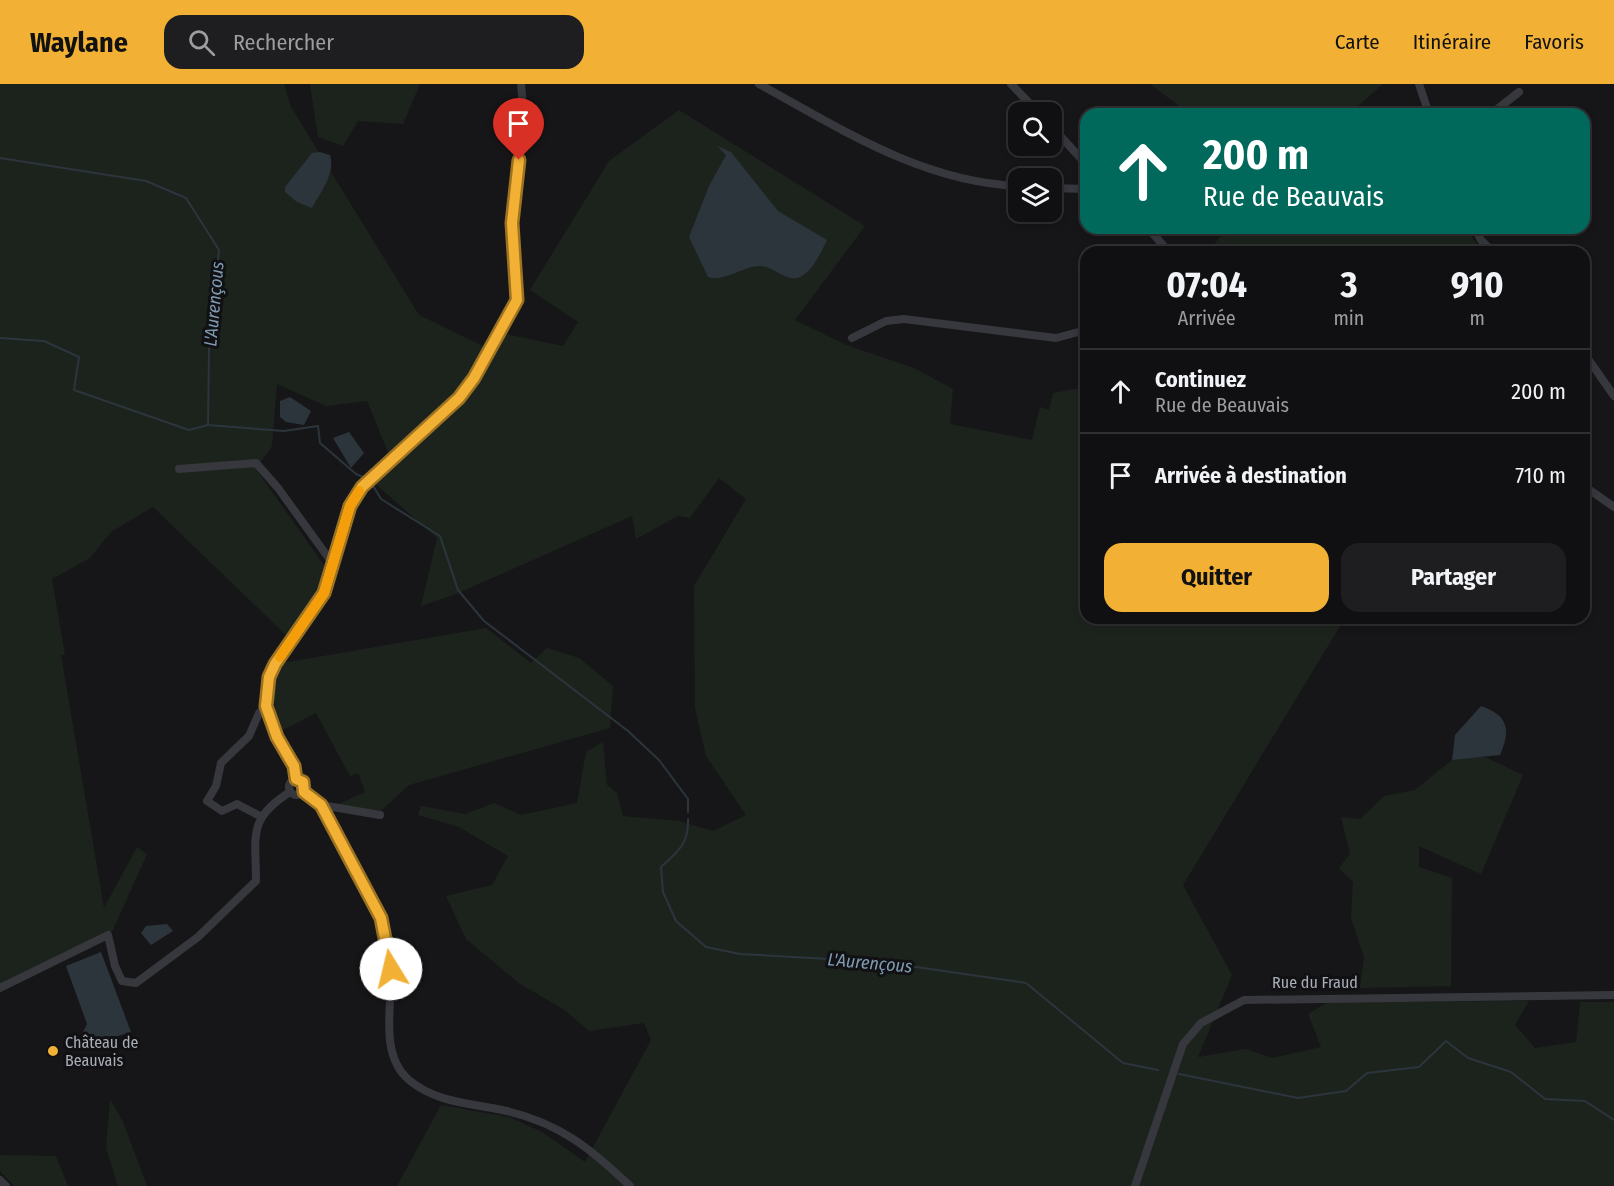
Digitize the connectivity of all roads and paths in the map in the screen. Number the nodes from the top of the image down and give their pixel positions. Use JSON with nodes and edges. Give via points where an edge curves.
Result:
{"nodes":[{"id":1,"x":521,"y":84,"type":"edge"},
{"id":2,"x":759,"y":84,"type":"edge"},
{"id":3,"x":1011,"y":84,"type":"edge"},
{"id":4,"x":1419,"y":84,"type":"edge"},
{"id":5,"x":1519,"y":92,"type":"dead end"},
{"id":6,"x":1028,"y":102,"type":"edge"},
{"id":7,"x":1427,"y":108,"type":"edge"},
{"id":8,"x":1499,"y":108,"type":"edge"},
{"id":9,"x":1062,"y":138,"type":"edge"},
{"id":10,"x":1080,"y":157,"type":"edge"},
{"id":11,"x":1008,"y":185,"type":"edge"},
{"id":12,"x":1062,"y":188,"type":"edge"},
{"id":13,"x":1080,"y":189,"type":"edge"},
{"id":14,"x":1478,"y":234,"type":"edge"},
{"id":15,"x":1487,"y":246,"type":"edge"},
{"id":16,"x":1080,"y":332,"type":"edge"},
{"id":17,"x":852,"y":338,"type":"dead end"},
{"id":18,"x":1590,"y":362,"type":"edge"},
{"id":19,"x":1614,"y":396,"type":"edge"},
{"id":20,"x":179,"y":469,"type":"dead end"},
{"id":21,"x":1590,"y":490,"type":"edge"},
{"id":22,"x":1614,"y":507,"type":"edge"},
{"id":23,"x":333,"y":564,"type":"junction"},
{"id":24,"x":266,"y":706,"type":"junction"},
{"id":25,"x":296,"y":779,"type":"junction"},
{"id":26,"x":290,"y":792,"type":"junction"},
{"id":27,"x":304,"y":792,"type":"junction"},
{"id":28,"x":321,"y":805,"type":"junction"},
{"id":29,"x":380,"y":815,"type":"dead end"},
{"id":30,"x":260,"y":816,"type":"junction"},
{"id":31,"x":0,"y":988,"type":"edge"},
{"id":32,"x":1614,"y":995,"type":"edge"},
{"id":33,"x":0,"y":1180,"type":"edge"},
{"id":34,"x":6,"y":1186,"type":"edge"},
{"id":35,"x":630,"y":1186,"type":"edge"},
{"id":36,"x":1135,"y":1186,"type":"edge"}],
"edges":[{"from":1,"to":23,"type":"street","via":[[524,118],[512,223],[517,300],[459,398],[362,487],[350,506]]},
{"from":2,"to":11,"type":"street","via":[[880,150],[959,180]]},
{"from":3,"to":6,"type":"street"},
{"from":4,"to":7,"type":"street"},
{"from":5,"to":8,"type":"street"},
{"from":9,"to":10,"type":"street"},
{"from":12,"to":13,"type":"street"},
{"from":14,"to":15,"type":"street"},
{"from":16,"to":17,"type":"street","via":[[1056,338],[904,319],[886,321]]},
{"from":18,"to":19,"type":"street"},
{"from":20,"to":23,"type":"street","via":[[256,463]]},
{"from":21,"to":22,"type":"street"},
{"from":23,"to":24,"type":"street","via":[[324,593],[275,664],[269,677]]},
{"from":24,"to":25,"type":"street","via":[[277,737],[294,766]]},
{"from":24,"to":30,"type":"street","via":[[249,736],[221,763],[216,786],[207,801],[222,811],[237,804]]},
{"from":25,"to":26,"type":"street","via":[[289,784]]},
{"from":25,"to":27,"type":"street","via":[[303,782]]},
{"from":26,"to":27,"type":"street","via":[[297,796]]},
{"from":26,"to":30,"type":"street"},
{"from":27,"to":28,"type":"street"},
{"from":28,"to":29,"type":"street"},
{"from":28,"to":35,"type":"street","via":[[381,918],[391,969],[390,1042],[396,1065],[428,1093],[508,1112],[574,1137]]},
{"from":30,"to":31,"type":"street","via":[[256,823],[256,881],[198,937],[136,983],[122,981],[108,935]]},
{"from":32,"to":36,"type":"street","name":"Rue du Fraud","via":[[1244,999],[1201,1023],[1183,1044]]},
{"from":33,"to":34,"type":"street"}]}
